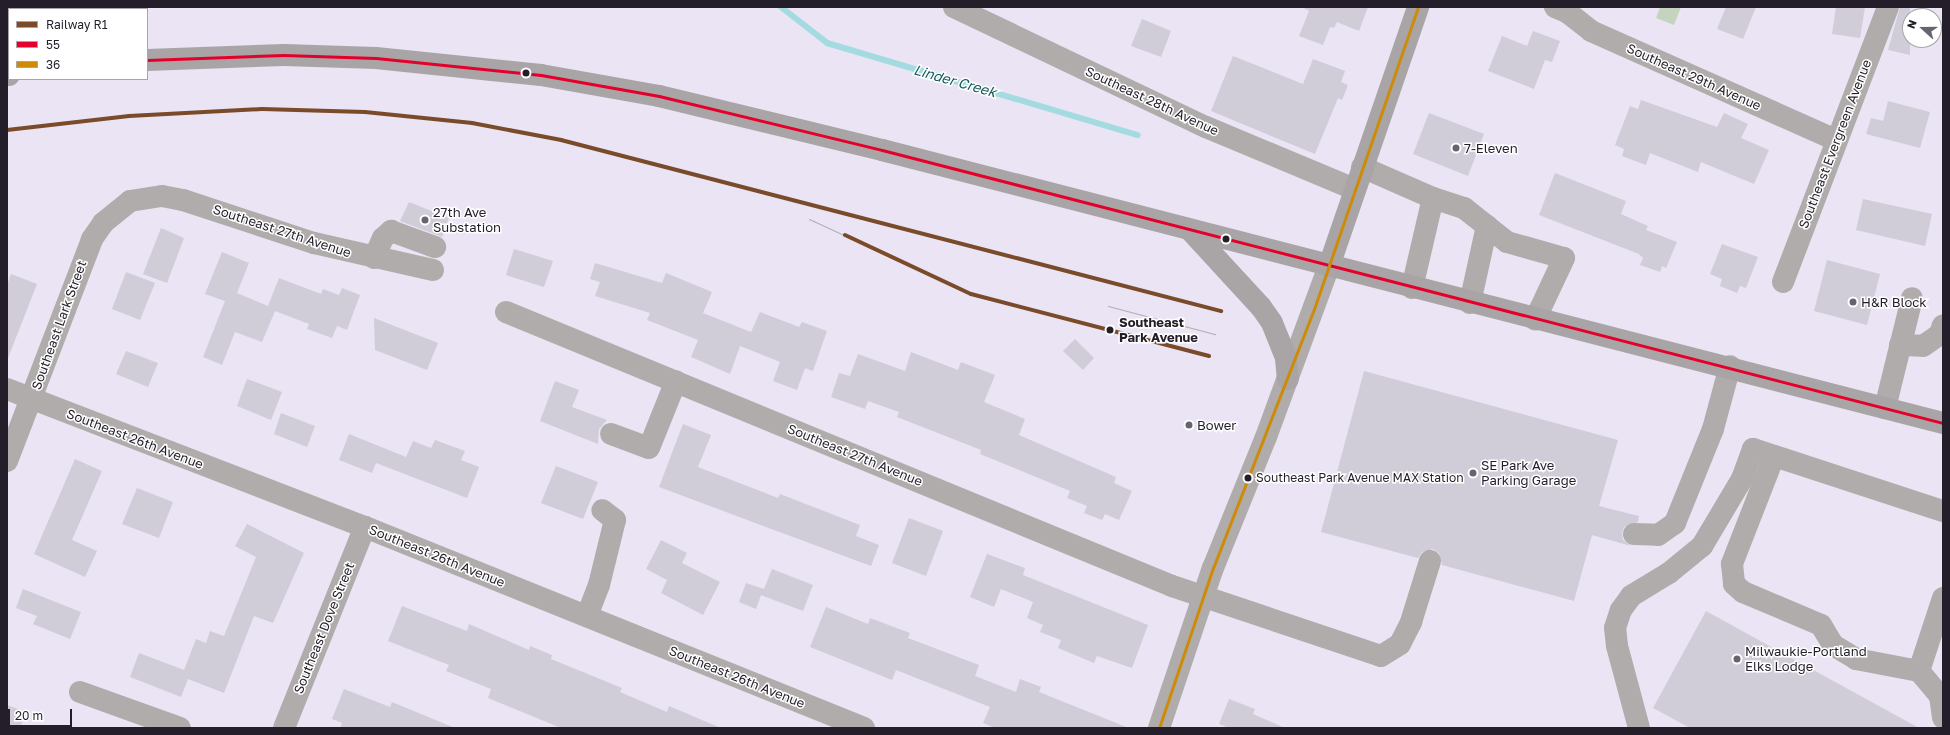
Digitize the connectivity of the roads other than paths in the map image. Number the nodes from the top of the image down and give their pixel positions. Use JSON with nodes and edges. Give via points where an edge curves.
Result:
{"nodes":[{"id":1,"x":954,"y":7,"type":"edge"},
{"id":2,"x":1418,"y":7,"type":"edge"},
{"id":3,"x":1554,"y":7,"type":"edge"},
{"id":4,"x":1888,"y":7,"type":"edge"},
{"id":5,"x":148,"y":60,"type":"edge"},
{"id":6,"x":1836,"y":140,"type":"junction"},
{"id":7,"x":1362,"y":167,"type":"junction"},
{"id":8,"x":1354,"y":189,"type":"junction"},
{"id":9,"x":1433,"y":198,"type":"junction"},
{"id":10,"x":130,"y":201,"type":"joint"},
{"id":11,"x":1487,"y":226,"type":"junction"},
{"id":12,"x":1191,"y":231,"type":"junction"},
{"id":13,"x":435,"y":247,"type":"dead end"},
{"id":14,"x":374,"y":258,"type":"junction"},
{"id":15,"x":1329,"y":266,"type":"junction"},
{"id":16,"x":433,"y":270,"type":"dead end"},
{"id":17,"x":1783,"y":282,"type":"dead end"},
{"id":18,"x":1412,"y":288,"type":"junction"},
{"id":19,"x":1912,"y":298,"type":"dead end"},
{"id":20,"x":1470,"y":303,"type":"junction"},
{"id":21,"x":506,"y":312,"type":"dead end"},
{"id":22,"x":1535,"y":320,"type":"junction"},
{"id":23,"x":1943,"y":325,"type":"edge"},
{"id":24,"x":1900,"y":345,"type":"junction"},
{"id":25,"x":1730,"y":366,"type":"junction"},
{"id":26,"x":1288,"y":378,"type":"junction"},
{"id":27,"x":676,"y":382,"type":"junction"},
{"id":28,"x":7,"y":389,"type":"edge"},
{"id":29,"x":32,"y":399,"type":"junction"},
{"id":30,"x":1885,"y":408,"type":"junction"},
{"id":31,"x":1943,"y":423,"type":"edge"},
{"id":32,"x":611,"y":434,"type":"dead end"},
{"id":33,"x":1774,"y":456,"type":"junction"},
{"id":34,"x":7,"y":461,"type":"edge"},
{"id":35,"x":602,"y":510,"type":"dead end"},
{"id":36,"x":1943,"y":511,"type":"edge"},
{"id":37,"x":365,"y":527,"type":"junction"},
{"id":38,"x":1634,"y":534,"type":"dead end"},
{"id":39,"x":1430,"y":561,"type":"dead end"},
{"id":40,"x":1204,"y":596,"type":"junction"},
{"id":41,"x":1943,"y":598,"type":"edge"},
{"id":42,"x":587,"y":616,"type":"junction"},
{"id":43,"x":1919,"y":671,"type":"junction"},
{"id":44,"x":80,"y":692,"type":"dead end"},
{"id":45,"x":1943,"y":718,"type":"edge"},
{"id":46,"x":180,"y":728,"type":"edge"},
{"id":47,"x":284,"y":728,"type":"edge"},
{"id":48,"x":864,"y":728,"type":"edge"},
{"id":49,"x":1159,"y":728,"type":"edge"},
{"id":50,"x":1639,"y":728,"type":"edge"}],
"edges":[{"from":1,"to":8,"type":"street","name":"Southeast 28th Avenue","via":[[1206,127]]},
{"from":2,"to":7,"type":"main road"},
{"from":3,"to":6,"type":"street","name":"Southeast 29th Avenue","via":[[1567,12],[1591,31]]},
{"from":4,"to":6,"type":"street","name":"Southeast Evergreen Avenue"},
{"from":5,"to":12,"type":"main road","via":[[276,56],[376,58],[479,67],[576,81],[758,119]]},
{"from":6,"to":17,"type":"street","name":"Southeast Evergreen Avenue"},
{"from":7,"to":8,"type":"main road"},
{"from":7,"to":9,"type":"street"},
{"from":8,"to":15,"type":"main road"},
{"from":9,"to":11,"type":"street","via":[[1464,208]]},
{"from":9,"to":18,"type":"street"},
{"from":10,"to":14,"type":"street","name":"Southeast 27th Avenue","via":[[162,196],[183,200],[314,243]]},
{"from":10,"to":29,"type":"street","name":"Southeast Lark Street","via":[[103,223],[92,239]]},
{"from":11,"to":20,"type":"street"},
{"from":11,"to":22,"type":"street","via":[[1507,242],[1564,258]]},
{"from":12,"to":15,"type":"main road"},
{"from":12,"to":26,"type":"main road","via":[[1261,307],[1272,323],[1286,358]]},
{"from":13,"to":14,"type":"street","via":[[391,231],[383,238]]},
{"from":14,"to":16,"type":"street","name":"Southeast 27th Avenue"},
{"from":15,"to":18,"type":"main road"},
{"from":15,"to":26,"type":"street"},
{"from":18,"to":20,"type":"main road"},
{"from":19,"to":24,"type":"street"},
{"from":20,"to":22,"type":"main road"},
{"from":21,"to":27,"type":"street","name":"Southeast 27th Avenue"},
{"from":22,"to":25,"type":"main road"},
{"from":23,"to":24,"type":"street","via":[[1940,334],[1923,346]]},
{"from":24,"to":30,"type":"street"},
{"from":25,"to":30,"type":"main road"},
{"from":25,"to":38,"type":"street","via":[[1713,429],[1675,523],[1658,535]]},
{"from":26,"to":40,"type":"street"},
{"from":27,"to":32,"type":"street","via":[[649,448]]},
{"from":27,"to":40,"type":"street","name":"Southeast 27th Avenue","via":[[1172,586]]},
{"from":28,"to":29,"type":"street","name":"Southeast 26th Avenue"},
{"from":29,"to":34,"type":"street","name":"Southeast Lark Street"},
{"from":29,"to":37,"type":"street","name":"Southeast 26th Avenue"},
{"from":30,"to":31,"type":"main road"},
{"from":33,"to":36,"type":"street"},
{"from":33,"to":43,"type":"street","via":[[1732,564],[1734,584],[1743,592],[1821,625],[1833,645],[1856,659]]},
{"from":33,"to":50,"type":"street","via":[[1752,449],[1738,486],[1702,546],[1669,573],[1630,596],[1621,610],[1615,628],[1617,646]]},
{"from":35,"to":42,"type":"street","via":[[615,520]]},
{"from":37,"to":42,"type":"street","name":"Southeast 26th Avenue"},
{"from":37,"to":47,"type":"street","name":"Southeast Dove Street"},
{"from":39,"to":40,"type":"street","name":"Southeast 27th Avenue","via":[[1423,588],[1402,638],[1381,656]]},
{"from":40,"to":49,"type":"street"},
{"from":41,"to":43,"type":"street"},
{"from":42,"to":48,"type":"street","name":"Southeast 26th Avenue"},
{"from":43,"to":45,"type":"street","via":[[1940,696]]},
{"from":44,"to":46,"type":"street"}]}
